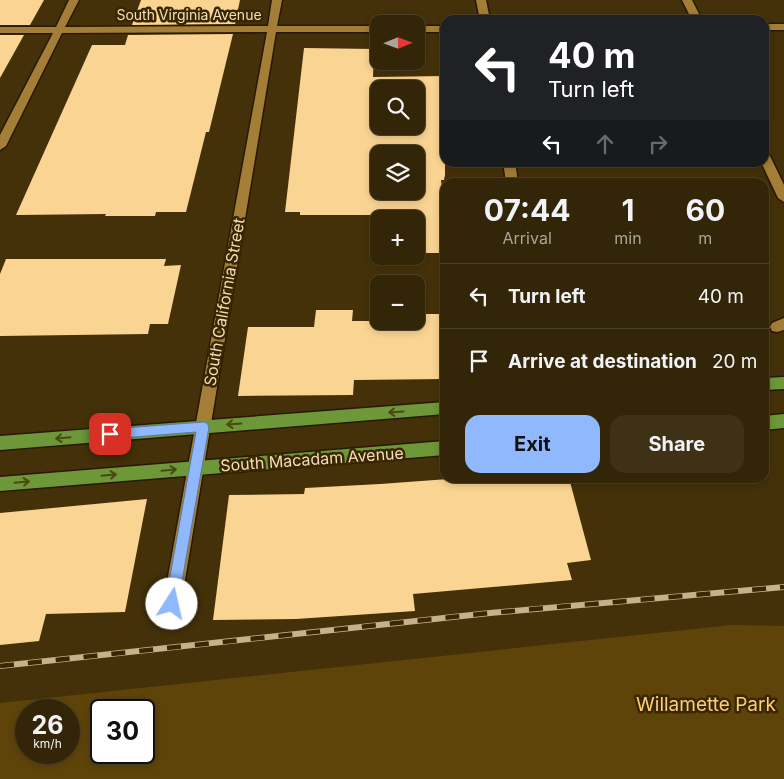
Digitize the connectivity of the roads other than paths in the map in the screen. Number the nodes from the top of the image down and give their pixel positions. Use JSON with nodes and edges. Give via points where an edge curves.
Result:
{"nodes":[{"id":1,"x":74,"y":0,"type":"edge"},
{"id":2,"x":277,"y":0,"type":"edge"},
{"id":3,"x":481,"y":0,"type":"edge"},
{"id":4,"x":687,"y":0,"type":"edge"},
{"id":5,"x":484,"y":15,"type":"edge"},
{"id":6,"x":694,"y":15,"type":"edge"},
{"id":7,"x":769,"y":27,"type":"edge"},
{"id":8,"x":784,"y":27,"type":"edge"},
{"id":9,"x":272,"y":29,"type":"junction"},
{"id":10,"x":370,"y":29,"type":"edge"},
{"id":11,"x":425,"y":29,"type":"edge"},
{"id":12,"x":440,"y":29,"type":"edge"},
{"id":13,"x":0,"y":30,"type":"edge"},
{"id":14,"x":59,"y":30,"type":"junction"},
{"id":15,"x":0,"y":146,"type":"edge"},
{"id":16,"x":769,"y":166,"type":"edge"},
{"id":17,"x":784,"y":198,"type":"edge"},
{"id":18,"x":784,"y":383,"type":"edge"},
{"id":19,"x":769,"y":384,"type":"edge"},
{"id":20,"x":440,"y":408,"type":"edge"},
{"id":21,"x":784,"y":421,"type":"edge"},
{"id":22,"x":769,"y":422,"type":"edge"},
{"id":23,"x":203,"y":427,"type":"junction"},
{"id":24,"x":0,"y":443,"type":"edge"},
{"id":25,"x":440,"y":448,"type":"edge"},
{"id":26,"x":196,"y":468,"type":"junction"},
{"id":27,"x":0,"y":484,"type":"edge"},
{"id":28,"x":172,"y":604,"type":"dead end"}],
"edges":[{"from":1,"to":14,"type":"street"},
{"from":2,"to":9,"type":"street","name":"South California Street"},
{"from":3,"to":5,"type":"street"},
{"from":4,"to":6,"type":"street"},
{"from":7,"to":8,"type":"street"},
{"from":9,"to":10,"type":"street","name":"South Virginia Avenue"},
{"from":9,"to":14,"type":"street","name":"South Virginia Avenue"},
{"from":9,"to":23,"type":"street","name":"South California Street"},
{"from":11,"to":12,"type":"street"},
{"from":13,"to":14,"type":"street","name":"South Virginia Avenue"},
{"from":14,"to":15,"type":"street"},
{"from":16,"to":17,"type":"street"},
{"from":18,"to":19,"type":"main road"},
{"from":20,"to":23,"type":"main road","one_way":true},
{"from":21,"to":22,"type":"main road"},
{"from":23,"to":24,"type":"main road","one_way":true},
{"from":23,"to":26,"type":"street","name":"South California Street"},
{"from":25,"to":26,"type":"main road","name":"South Macadam Avenue"},
{"from":27,"to":26,"type":"main road","name":"South Macadam Avenue","one_way":true},
{"from":26,"to":28,"type":"street","name":"South California Street"}]}
